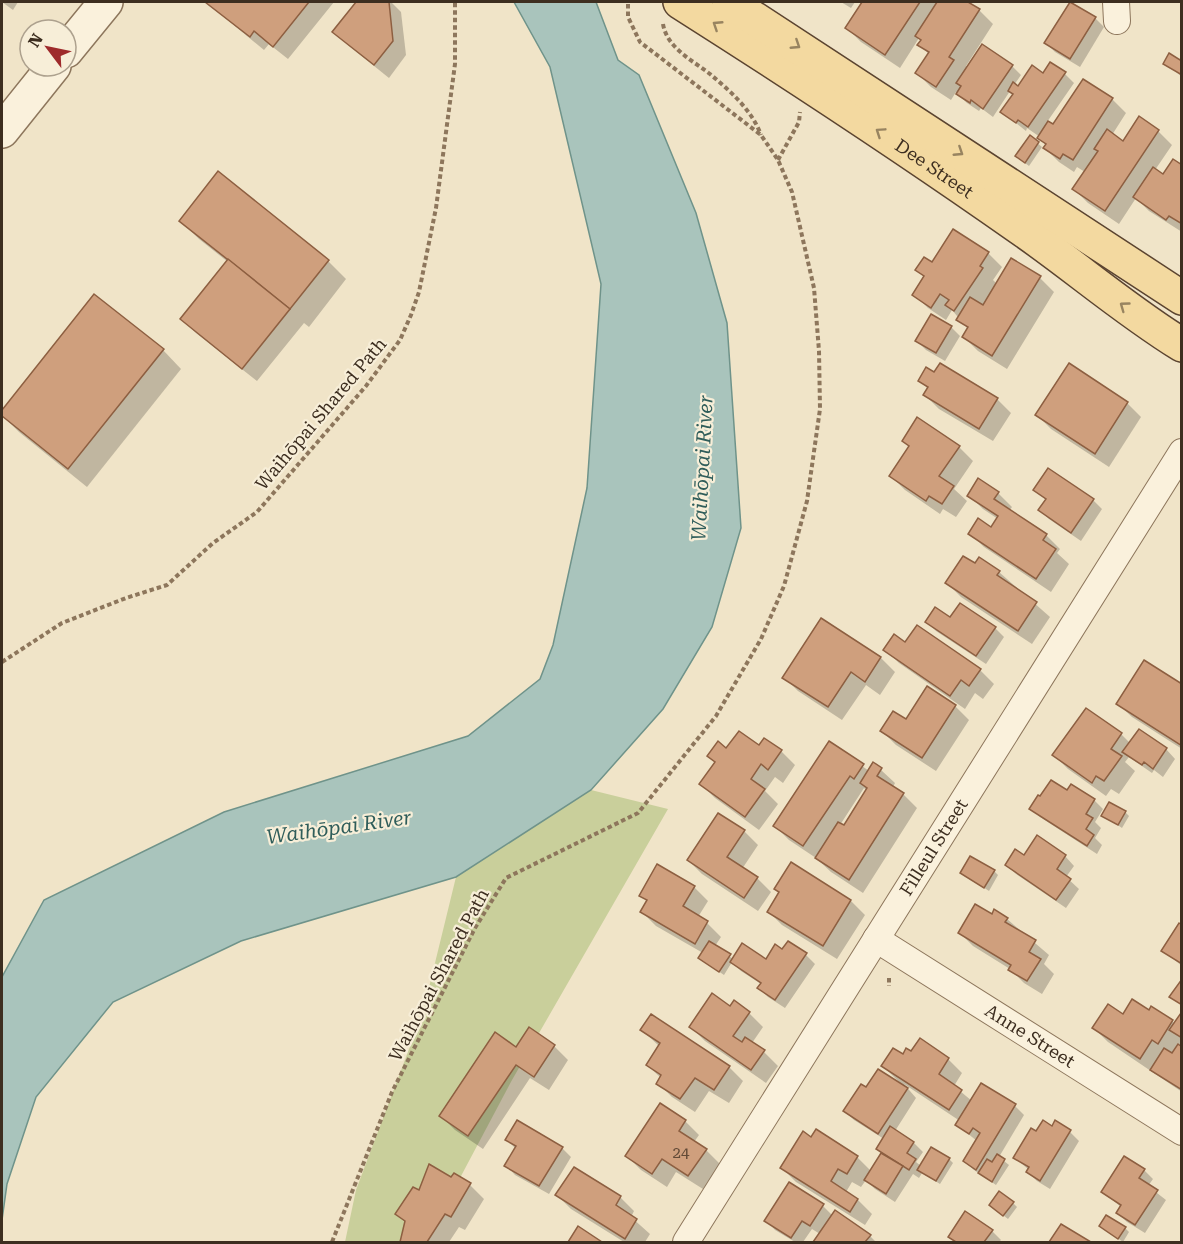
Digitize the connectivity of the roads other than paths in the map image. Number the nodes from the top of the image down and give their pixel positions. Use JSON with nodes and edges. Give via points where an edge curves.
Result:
{"nodes":[{"id":1,"x":106,"y":2,"type":"edge"},
{"id":2,"x":742,"y":5,"type":"edge"},
{"id":3,"x":672,"y":10,"type":"edge"},
{"id":4,"x":78,"y":36,"type":"edge"},
{"id":5,"x":44,"y":78,"type":"edge"},
{"id":6,"x":2,"y":131,"type":"edge"},
{"id":7,"x":1182,"y":298,"type":"edge"},
{"id":8,"x":1178,"y":336,"type":"edge"},
{"id":9,"x":1182,"y":452,"type":"edge"},
{"id":10,"x":876,"y":939,"type":"junction"},
{"id":11,"x":1182,"y":1132,"type":"edge"},
{"id":12,"x":686,"y":1242,"type":"edge"}],
"edges":[{"from":1,"to":4,"type":"street"},
{"from":2,"to":7,"type":"main road","name":"Dee Street","one_way":true},
{"from":8,"to":3,"type":"main road","name":"Dee Street","one_way":true,"via":[[1095,285],[1059,255],[803,80]]},
{"from":5,"to":6,"type":"street"},
{"from":9,"to":10,"type":"street","name":"Filleul Street"},
{"from":10,"to":11,"type":"street","name":"Anne Street"},
{"from":10,"to":12,"type":"street","name":"Filleul Street"}]}
